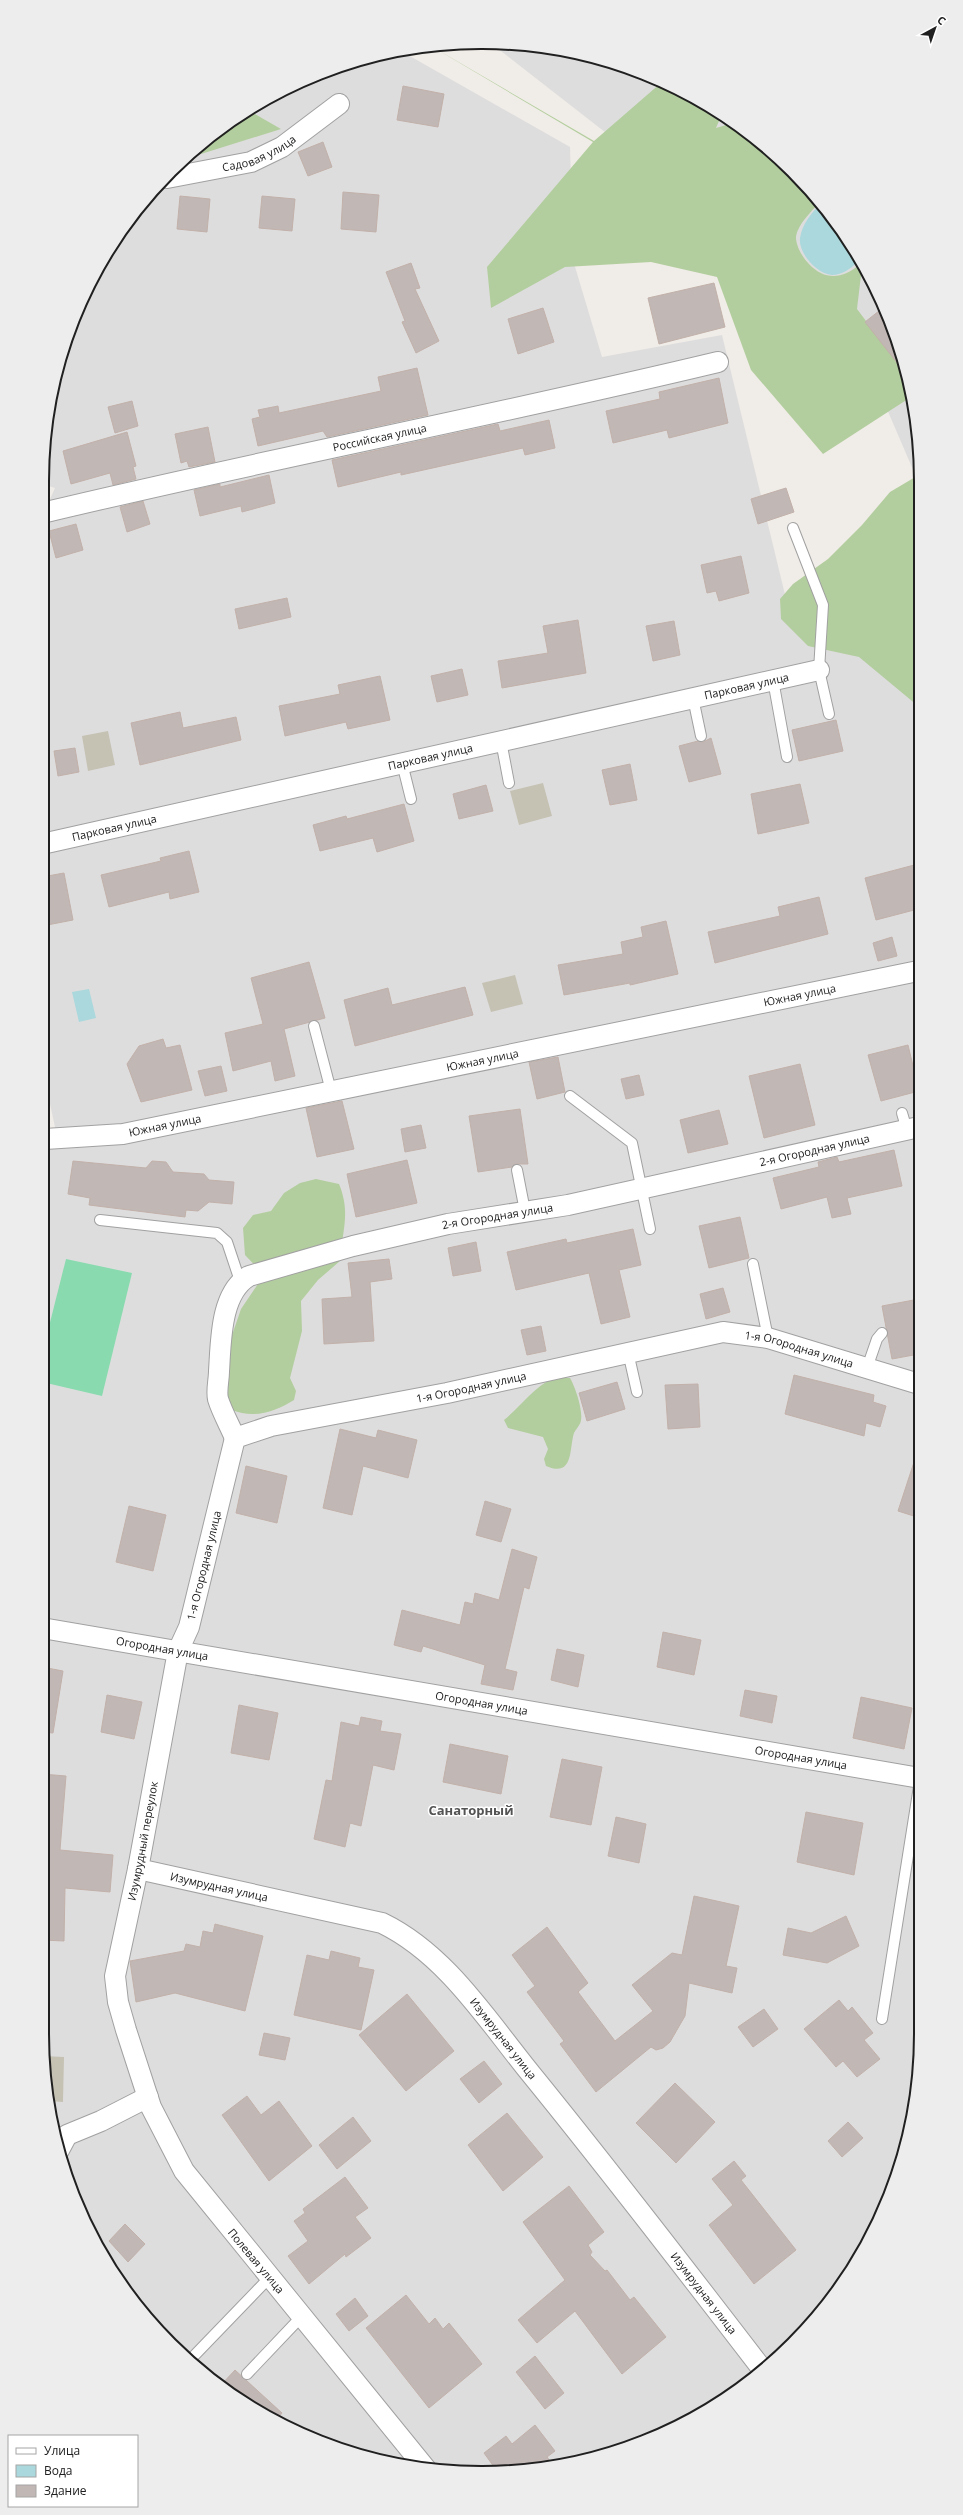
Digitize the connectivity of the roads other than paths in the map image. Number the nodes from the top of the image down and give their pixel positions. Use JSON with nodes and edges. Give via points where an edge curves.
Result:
{"nodes":[{"id":1,"x":339,"y":104,"type":"dead end"},
{"id":2,"x":176,"y":176,"type":"edge"},
{"id":3,"x":718,"y":362,"type":"dead end"},
{"id":4,"x":49,"y":511,"type":"edge"},
{"id":5,"x":794,"y":528,"type":"dead end"},
{"id":6,"x":819,"y":670,"type":"junction"},
{"id":7,"x":773,"y":680,"type":"junction"},
{"id":8,"x":692,"y":698,"type":"junction"},
{"id":9,"x":829,"y":714,"type":"dead end"},
{"id":10,"x":701,"y":736,"type":"dead end"},
{"id":11,"x":501,"y":741,"type":"junction"},
{"id":12,"x":787,"y":757,"type":"dead end"},
{"id":13,"x":402,"y":763,"type":"junction"},
{"id":14,"x":509,"y":783,"type":"dead end"},
{"id":15,"x":411,"y":798,"type":"dead end"},
{"id":16,"x":49,"y":842,"type":"edge"},
{"id":17,"x":914,"y":972,"type":"edge"},
{"id":18,"x":314,"y":1026,"type":"dead end"},
{"id":19,"x":331,"y":1091,"type":"junction"},
{"id":20,"x":570,"y":1096,"type":"dead end"},
{"id":21,"x":909,"y":1123,"type":"edge"},
{"id":22,"x":49,"y":1139,"type":"edge"},
{"id":23,"x":517,"y":1170,"type":"dead end"},
{"id":24,"x":641,"y":1188,"type":"junction"},
{"id":25,"x":525,"y":1212,"type":"junction"},
{"id":26,"x":100,"y":1220,"type":"dead end"},
{"id":27,"x":650,"y":1229,"type":"dead end"},
{"id":28,"x":753,"y":1264,"type":"dead end"},
{"id":29,"x":240,"y":1281,"type":"junction"},
{"id":30,"x":882,"y":1333,"type":"dead end"},
{"id":31,"x":768,"y":1338,"type":"junction"},
{"id":32,"x":628,"y":1352,"type":"junction"},
{"id":33,"x":867,"y":1368,"type":"junction"},
{"id":34,"x":914,"y":1382,"type":"edge"},
{"id":35,"x":637,"y":1392,"type":"dead end"},
{"id":36,"x":235,"y":1438,"type":"junction"},
{"id":37,"x":49,"y":1629,"type":"edge"},
{"id":38,"x":178,"y":1651,"type":"junction"},
{"id":39,"x":914,"y":1778,"type":"edge"},
{"id":40,"x":914,"y":1817,"type":"edge"},
{"id":41,"x":138,"y":1869,"type":"junction"},
{"id":42,"x":882,"y":2019,"type":"dead end"},
{"id":43,"x":126,"y":2030,"type":"joint"},
{"id":44,"x":148,"y":2097,"type":"junction"},
{"id":45,"x":63,"y":2142,"type":"edge"},
{"id":46,"x":270,"y":2278,"type":"junction"},
{"id":47,"x":302,"y":2316,"type":"junction"},
{"id":48,"x":193,"y":2356,"type":"edge"},
{"id":49,"x":759,"y":2365,"type":"edge"},
{"id":50,"x":247,"y":2374,"type":"dead end"},
{"id":51,"x":420,"y":2461,"type":"edge"}],
"edges":[{"from":1,"to":2,"type":"street","name":"Садовая улица","via":[[282,147],[252,162]]},
{"from":3,"to":4,"type":"street","name":"Российская улица","via":[[567,398],[192,477]]},
{"from":5,"to":6,"type":"lane","via":[[823,605]]},
{"from":6,"to":7,"type":"street","name":"Парковая улица"},
{"from":6,"to":9,"type":"lane"},
{"from":7,"to":8,"type":"street","name":"Парковая улица"},
{"from":7,"to":12,"type":"lane"},
{"from":8,"to":10,"type":"lane"},
{"from":8,"to":11,"type":"street","name":"Парковая улица"},
{"from":11,"to":13,"type":"street","name":"Парковая улица"},
{"from":11,"to":14,"type":"lane"},
{"from":13,"to":15,"type":"lane"},
{"from":13,"to":16,"type":"street","name":"Парковая улица"},
{"from":17,"to":19,"type":"street","name":"Южная улица"},
{"from":18,"to":19,"type":"lane"},
{"from":19,"to":22,"type":"street","name":"Южная улица","via":[[123,1134]]},
{"from":20,"to":24,"type":"lane","via":[[632,1143]]},
{"from":21,"to":24,"type":"street","name":"2-я Огородная улица"},
{"from":23,"to":25,"type":"lane"},
{"from":24,"to":25,"type":"street","name":"2-я Огородная улица"},
{"from":24,"to":27,"type":"lane"},
{"from":25,"to":29,"type":"street","name":"2-я Огородная улица","via":[[448,1224],[353,1246],[267,1270]]},
{"from":26,"to":29,"type":"lane","via":[[216,1233],[227,1242]]},
{"from":28,"to":31,"type":"lane"},
{"from":29,"to":36,"type":"street","via":[[228,1307],[221,1338],[218,1398]]},
{"from":30,"to":33,"type":"lane","via":[[875,1343]]},
{"from":31,"to":32,"type":"street","name":"1-я Огородная улица","via":[[723,1332]]},
{"from":31,"to":33,"type":"street","name":"1-я Огородная улица"},
{"from":32,"to":35,"type":"lane"},
{"from":32,"to":36,"type":"street","name":"1-я Огородная улица","via":[[446,1393],[271,1426]]},
{"from":33,"to":34,"type":"street","name":"1-я Огородная улица"},
{"from":36,"to":38,"type":"street","name":"1-я Огородная улица","via":[[189,1627]]},
{"from":37,"to":38,"type":"street","name":"Огородная улица"},
{"from":38,"to":39,"type":"street","name":"Огородная улица"},
{"from":38,"to":41,"type":"street","name":"Изумрудный переулок"},
{"from":40,"to":42,"type":"lane"},
{"from":41,"to":43,"type":"street","name":"Изумрудный переулок","via":[[115,1976],[118,2002]]},
{"from":41,"to":49,"type":"street","name":"Изумрудная улица","via":[[382,1923],[406,1934],[434,1958],[465,1992],[587,2142]]},
{"from":43,"to":44,"type":"street","name":"Полевая улица"},
{"from":44,"to":45,"type":"street","via":[[101,2122],[67,2135]]},
{"from":44,"to":46,"type":"street","name":"Полевая улица","via":[[184,2171]]},
{"from":46,"to":47,"type":"street","name":"Полевая улица"},
{"from":46,"to":48,"type":"lane"},
{"from":47,"to":50,"type":"lane"},
{"from":47,"to":51,"type":"street","name":"Полевая улица"}]}
